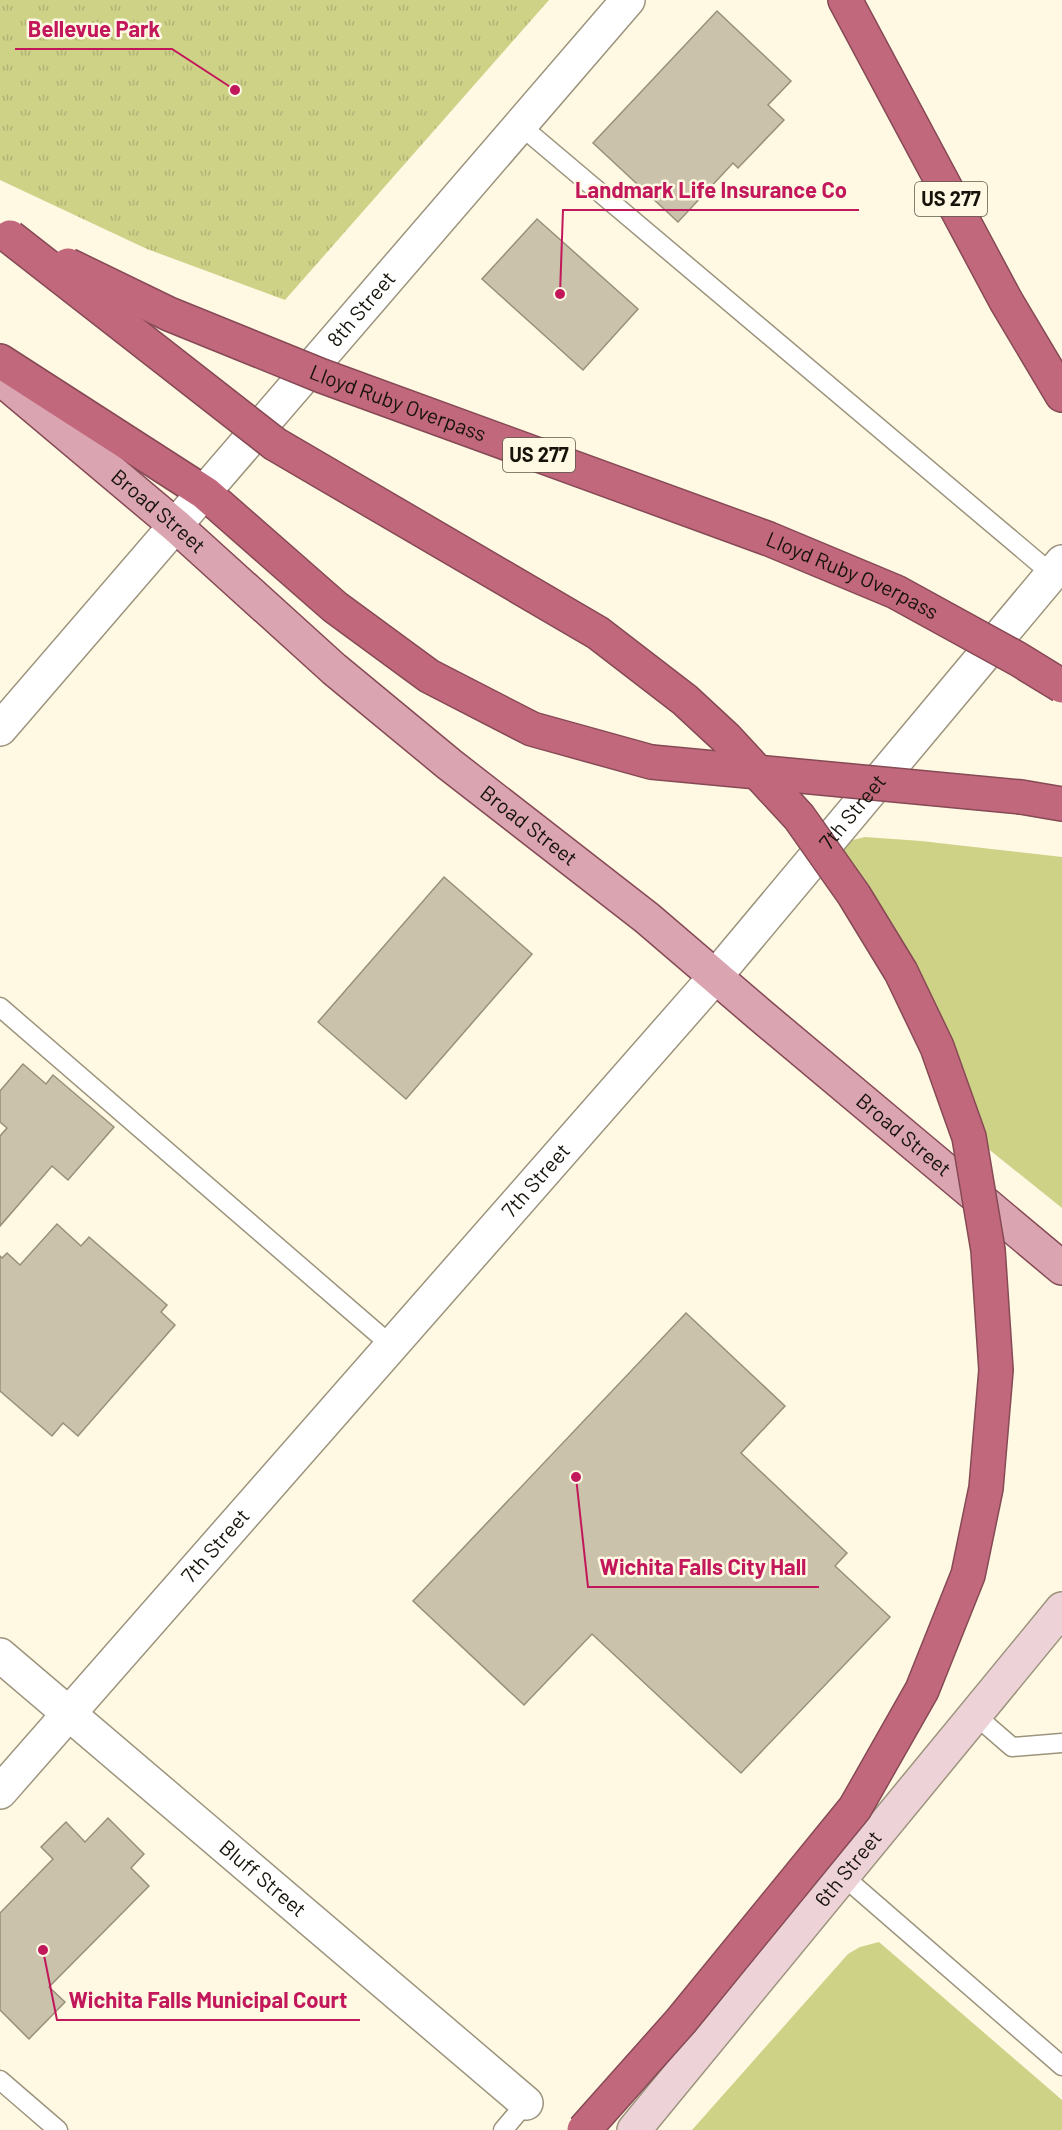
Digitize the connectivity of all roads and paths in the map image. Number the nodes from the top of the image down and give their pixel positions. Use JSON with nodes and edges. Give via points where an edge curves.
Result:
{"nodes":[{"id":1,"x":628,"y":0,"type":"edge"},
{"id":2,"x":845,"y":0,"type":"edge"},
{"id":3,"x":520,"y":126,"type":"junction"},
{"id":4,"x":5,"y":234,"type":"edge"},
{"id":5,"x":0,"y":361,"type":"edge"},
{"id":6,"x":0,"y":378,"type":"edge"},
{"id":7,"x":1062,"y":394,"type":"edge"},
{"id":8,"x":205,"y":493,"type":"junction"},
{"id":9,"x":176,"y":526,"type":"junction"},
{"id":10,"x":1057,"y":568,"type":"edge"},
{"id":11,"x":1062,"y":686,"type":"edge"},
{"id":12,"x":0,"y":729,"type":"edge"},
{"id":13,"x":1062,"y":804,"type":"edge"},
{"id":14,"x":715,"y":977,"type":"junction"},
{"id":15,"x":0,"y":1007,"type":"edge"},
{"id":16,"x":1062,"y":1268,"type":"edge"},
{"id":17,"x":392,"y":1346,"type":"junction"},
{"id":18,"x":1062,"y":1609,"type":"edge"},
{"id":19,"x":0,"y":1655,"type":"edge"},
{"id":20,"x":69,"y":1713,"type":"junction"},
{"id":21,"x":975,"y":1715,"type":"junction"},
{"id":22,"x":1062,"y":1743,"type":"edge"},
{"id":23,"x":0,"y":1792,"type":"edge"},
{"id":24,"x":843,"y":1876,"type":"junction"},
{"id":25,"x":1062,"y":2066,"type":"edge"},
{"id":26,"x":0,"y":2080,"type":"edge"},
{"id":27,"x":526,"y":2103,"type":"joint"},
{"id":28,"x":58,"y":2130,"type":"edge"},
{"id":29,"x":503,"y":2130,"type":"edge"},
{"id":30,"x":584,"y":2130,"type":"edge"},
{"id":31,"x":634,"y":2130,"type":"edge"}],
"edges":[{"from":1,"to":3,"type":"street","name":"8th Street"},
{"from":2,"to":7,"type":"highway","number":"US 277","via":[[1006,301]]},
{"from":3,"to":8,"type":"street","name":"8th Street"},
{"from":3,"to":10,"type":"lane"},
{"from":4,"to":11,"type":"highway","name":"Lloyd Ruby Overpass","number":"US 277","bridge":true,"via":[[170,314],[312,372],[769,539],[896,592]]},
{"from":4,"to":30,"type":"highway","bridge":true,"via":[[275,444],[598,633],[694,708],[799,817],[854,895],[901,972],[936,1047],[969,1137],[988,1250],[996,1370],[986,1488],[968,1575],[922,1690],[855,1808],[681,2021]]},
{"from":5,"to":8,"type":"highway"},
{"from":6,"to":9,"type":"main road","name":"Broad Street"},
{"from":8,"to":9,"type":"street","name":"8th Street"},
{"from":8,"to":13,"type":"highway","bridge":true,"via":[[335,607],[429,675],[532,729],[651,762]]},
{"from":9,"to":12,"type":"street","name":"8th Street"},
{"from":9,"to":14,"type":"main road","name":"Broad Street","via":[[334,669],[647,918]]},
{"from":10,"to":14,"type":"street","name":"7th Street"},
{"from":14,"to":16,"type":"main road","name":"Broad Street"},
{"from":14,"to":17,"type":"street","name":"7th Street"},
{"from":15,"to":17,"type":"lane"},
{"from":17,"to":20,"type":"street","name":"7th Street"},
{"from":18,"to":21,"type":"main road","name":"6th Street"},
{"from":19,"to":20,"type":"street","name":"Bluff Street"},
{"from":20,"to":23,"type":"street","name":"7th Street"},
{"from":20,"to":27,"type":"street","name":"Bluff Street"},
{"from":21,"to":22,"type":"lane","via":[[1012,1747]]},
{"from":21,"to":24,"type":"main road","name":"6th Street"},
{"from":24,"to":25,"type":"lane"},
{"from":24,"to":31,"type":"main road","name":"6th Street"},
{"from":26,"to":28,"type":"lane"},
{"from":27,"to":29,"type":"lane"}]}
